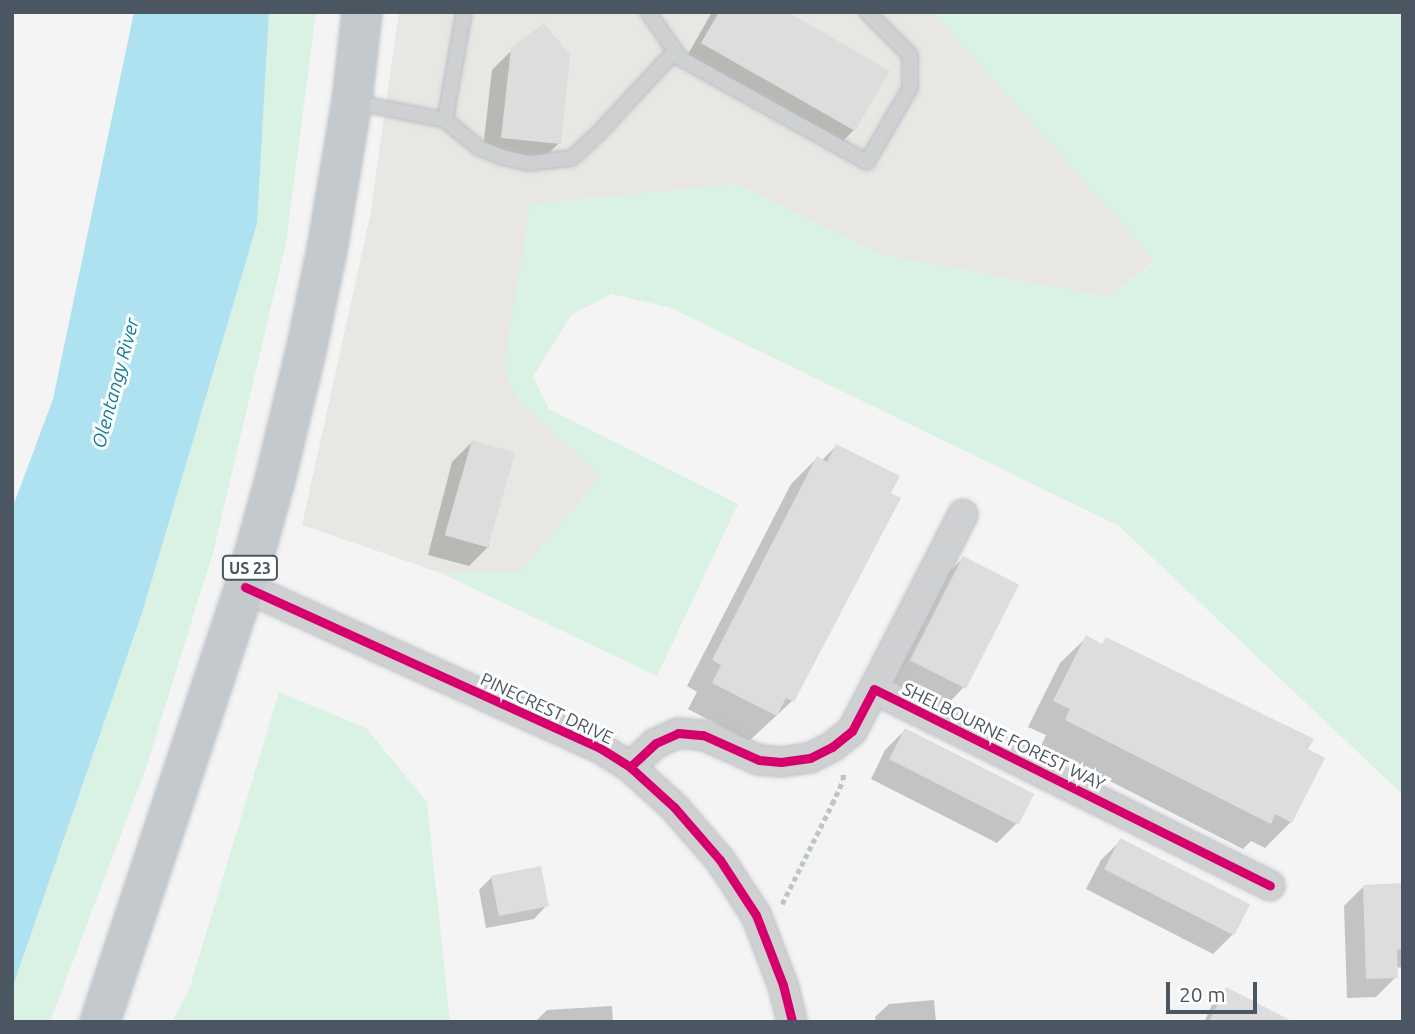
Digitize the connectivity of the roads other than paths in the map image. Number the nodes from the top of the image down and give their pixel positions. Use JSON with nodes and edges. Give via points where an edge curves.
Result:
{"nodes":[{"id":1,"x":362,"y":12,"type":"edge"},
{"id":2,"x":464,"y":12,"type":"edge"},
{"id":3,"x":648,"y":12,"type":"edge"},
{"id":4,"x":867,"y":12,"type":"edge"},
{"id":5,"x":675,"y":51,"type":"junction"},
{"id":6,"x":352,"y":101,"type":"junction"},
{"id":7,"x":444,"y":120,"type":"junction"},
{"id":8,"x":963,"y":514,"type":"dead end"},
{"id":9,"x":245,"y":587,"type":"junction"},
{"id":10,"x":874,"y":689,"type":"junction"},
{"id":11,"x":630,"y":767,"type":"junction"},
{"id":12,"x":1270,"y":886,"type":"dead end"},
{"id":13,"x":100,"y":1022,"type":"edge"},
{"id":14,"x":792,"y":1022,"type":"edge"}],
"edges":[{"from":1,"to":6,"type":"highway","number":"US 23"},
{"from":2,"to":7,"type":"lane"},
{"from":3,"to":5,"type":"lane"},
{"from":4,"to":5,"type":"lane","via":[[910,55],[910,88],[867,163],[680,58]]},
{"from":5,"to":7,"type":"lane","via":[[572,158],[528,163],[502,157],[479,148]]},
{"from":6,"to":7,"type":"lane"},
{"from":6,"to":9,"type":"highway","number":"US 23","via":[[306,351]]},
{"from":8,"to":10,"type":"street","name":"SHELBOURNE FOREST WAY"},
{"from":9,"to":11,"type":"street","name":"PINECREST DRIVE","via":[[600,748]]},
{"from":9,"to":13,"type":"highway","number":"US 23"},
{"from":10,"to":11,"type":"street","name":"SHELBOURNE FOREST WAY","via":[[852,731],[810,758],[759,760],[703,735],[678,733],[656,743]]},
{"from":10,"to":12,"type":"street","name":"SHELBOURNE FOREST WAY"},
{"from":11,"to":14,"type":"street","name":"PINECREST DRIVE","via":[[674,807],[720,860],[756,915]]}]}
